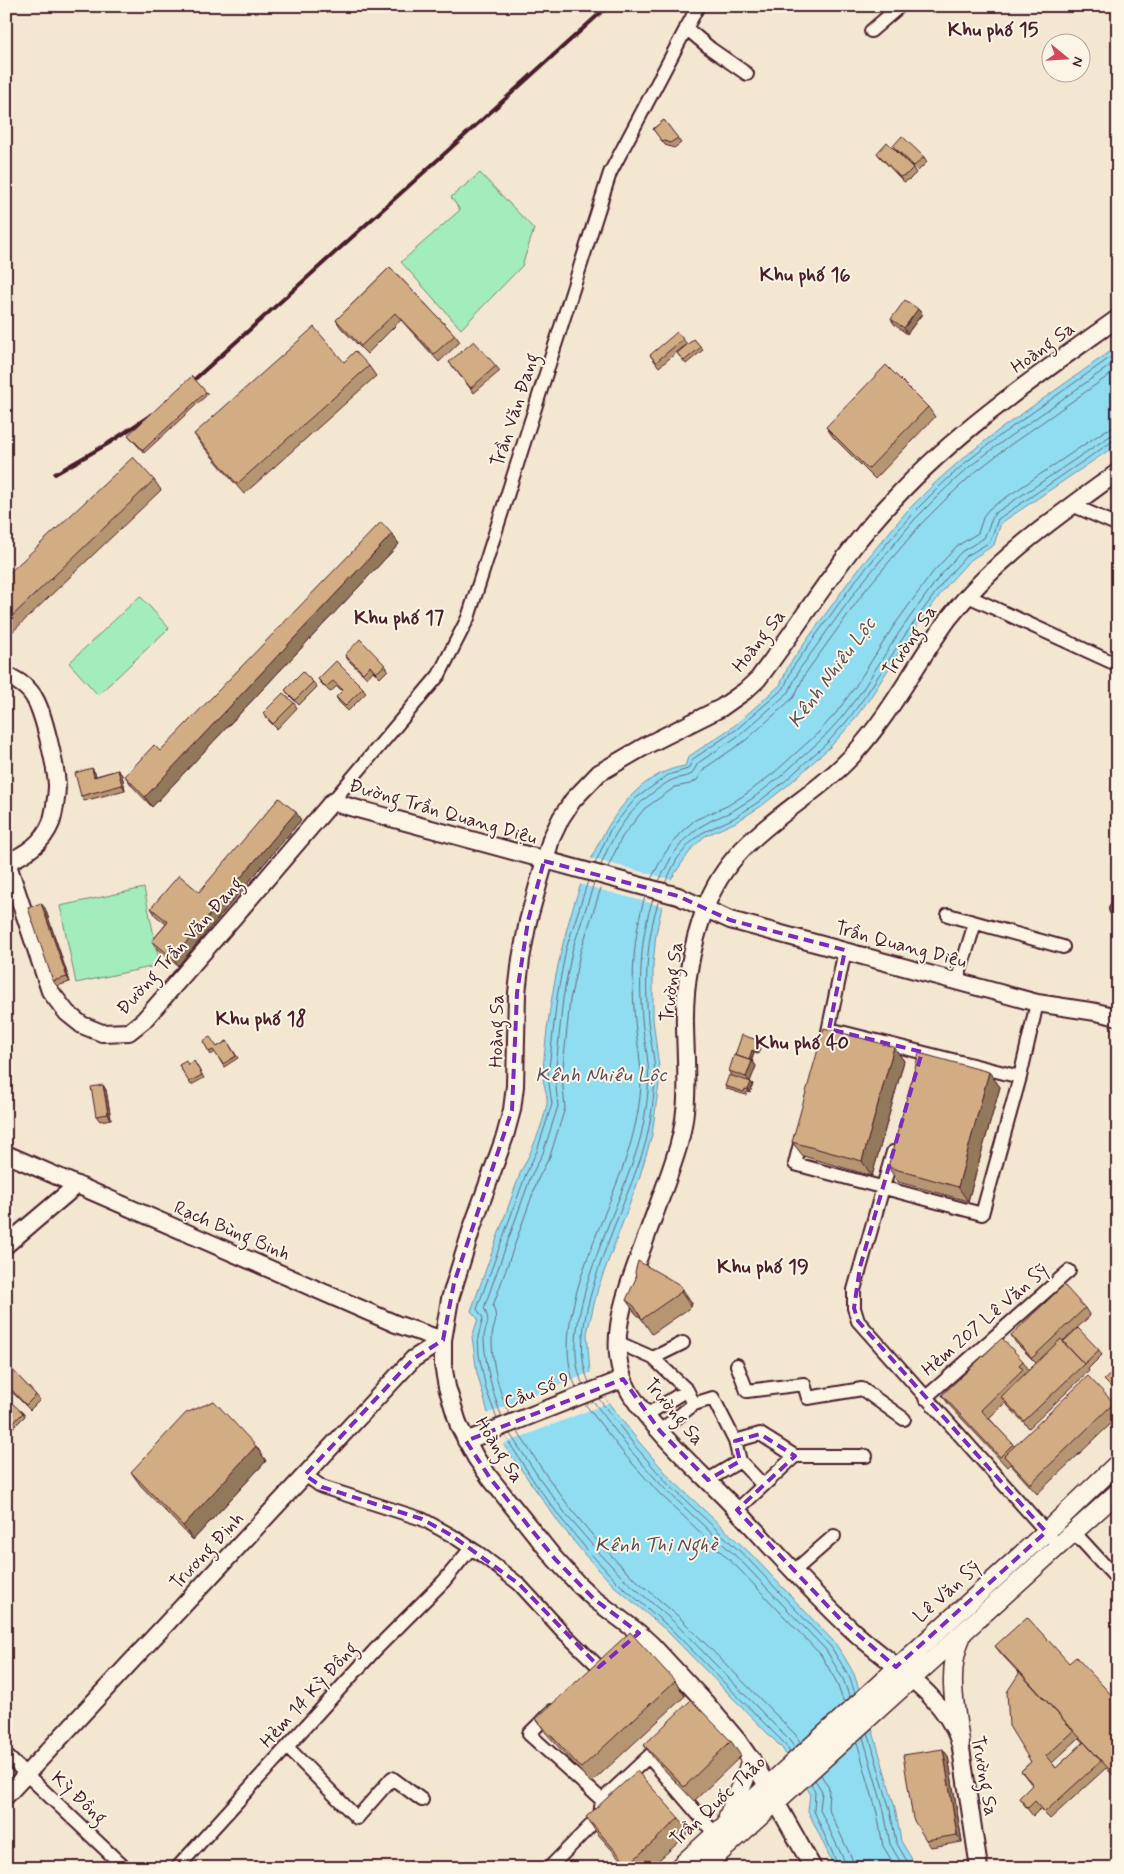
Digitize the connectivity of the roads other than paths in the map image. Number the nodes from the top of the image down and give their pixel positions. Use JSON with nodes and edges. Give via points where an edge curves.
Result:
{"nodes":[{"id":1,"x":698,"y":6,"type":"edge"},
{"id":2,"x":900,"y":6,"type":"edge"},
{"id":3,"x":686,"y":28,"type":"junction"},
{"id":4,"x":871,"y":31,"type":"dead end"},
{"id":5,"x":747,"y":74,"type":"dead end"},
{"id":6,"x":1118,"y":318,"type":"edge"},
{"id":7,"x":1118,"y":472,"type":"edge"},
{"id":8,"x":1072,"y":505,"type":"junction"},
{"id":9,"x":1118,"y":525,"type":"edge"},
{"id":10,"x":968,"y":596,"type":"junction"},
{"id":11,"x":1118,"y":665,"type":"edge"},
{"id":12,"x":6,"y":675,"type":"edge"},
{"id":13,"x":332,"y":802,"type":"junction"},
{"id":14,"x":544,"y":861,"type":"junction"},
{"id":15,"x":7,"y":862,"type":"edge"},
{"id":16,"x":705,"y":909,"type":"junction"},
{"id":17,"x":948,"y":916,"type":"dead end"},
{"id":18,"x":975,"y":922,"type":"junction"},
{"id":19,"x":1063,"y":947,"type":"dead end"},
{"id":20,"x":845,"y":950,"type":"junction"},
{"id":21,"x":957,"y":981,"type":"junction"},
{"id":22,"x":1037,"y":1003,"type":"junction"},
{"id":23,"x":1118,"y":1017,"type":"edge"},
{"id":24,"x":829,"y":1029,"type":"junction"},
{"id":25,"x":822,"y":1058,"type":"edge"},
{"id":26,"x":1020,"y":1077,"type":"junction"},
{"id":27,"x":805,"y":1125,"type":"edge"},
{"id":28,"x":896,"y":1142,"type":"edge"},
{"id":29,"x":6,"y":1154,"type":"edge"},
{"id":30,"x":77,"y":1185,"type":"junction"},
{"id":31,"x":883,"y":1187,"type":"junction"},
{"id":32,"x":6,"y":1245,"type":"edge"},
{"id":33,"x":1070,"y":1271,"type":"dead end"},
{"id":34,"x":443,"y":1340,"type":"junction"},
{"id":35,"x":617,"y":1342,"type":"junction"},
{"id":36,"x":683,"y":1343,"type":"dead end"},
{"id":37,"x":654,"y":1358,"type":"junction"},
{"id":38,"x":737,"y":1365,"type":"dead end"},
{"id":39,"x":623,"y":1379,"type":"junction"},
{"id":40,"x":687,"y":1390,"type":"junction"},
{"id":41,"x":925,"y":1398,"type":"junction"},
{"id":42,"x":694,"y":1404,"type":"junction"},
{"id":43,"x":646,"y":1414,"type":"junction"},
{"id":44,"x":904,"y":1419,"type":"dead end"},
{"id":45,"x":660,"y":1431,"type":"junction"},
{"id":46,"x":466,"y":1441,"type":"junction"},
{"id":47,"x":735,"y":1441,"type":"junction"},
{"id":48,"x":795,"y":1456,"type":"junction"},
{"id":49,"x":866,"y":1456,"type":"dead end"},
{"id":50,"x":740,"y":1461,"type":"junction"},
{"id":51,"x":1118,"y":1463,"type":"edge"},
{"id":52,"x":305,"y":1474,"type":"junction"},
{"id":53,"x":708,"y":1480,"type":"junction"},
{"id":54,"x":763,"y":1485,"type":"junction"},
{"id":55,"x":1118,"y":1492,"type":"edge"},
{"id":56,"x":737,"y":1510,"type":"junction"},
{"id":57,"x":1073,"y":1531,"type":"junction"},
{"id":58,"x":834,"y":1536,"type":"dead end"},
{"id":59,"x":1052,"y":1538,"type":"junction"},
{"id":60,"x":471,"y":1548,"type":"junction"},
{"id":61,"x":794,"y":1571,"type":"junction"},
{"id":62,"x":1118,"y":1580,"type":"edge"},
{"id":63,"x":964,"y":1631,"type":"junction"},
{"id":64,"x":599,"y":1667,"type":"edge"},
{"id":65,"x":896,"y":1667,"type":"junction"},
{"id":66,"x":911,"y":1679,"type":"junction"},
{"id":67,"x":877,"y":1684,"type":"joint"},
{"id":68,"x":558,"y":1705,"type":"edge"},
{"id":69,"x":670,"y":1737,"type":"edge"},
{"id":70,"x":960,"y":1742,"type":"junction"},
{"id":71,"x":287,"y":1747,"type":"junction"},
{"id":72,"x":6,"y":1755,"type":"edge"},
{"id":73,"x":649,"y":1757,"type":"junction"},
{"id":74,"x":751,"y":1759,"type":"junction"},
{"id":75,"x":26,"y":1774,"type":"junction"},
{"id":76,"x":797,"y":1782,"type":"joint"},
{"id":77,"x":767,"y":1785,"type":"junction"},
{"id":78,"x":6,"y":1796,"type":"edge"},
{"id":79,"x":422,"y":1800,"type":"dead end"},
{"id":80,"x":602,"y":1800,"type":"junction"},
{"id":81,"x":776,"y":1801,"type":"junction"},
{"id":82,"x":719,"y":1830,"type":"junction"},
{"id":83,"x":979,"y":1866,"type":"edge"},
{"id":84,"x":125,"y":1868,"type":"edge"},
{"id":85,"x":176,"y":1868,"type":"edge"},
{"id":86,"x":549,"y":1868,"type":"edge"},
{"id":87,"x":678,"y":1868,"type":"edge"},
{"id":88,"x":703,"y":1868,"type":"edge"},
{"id":89,"x":813,"y":1868,"type":"edge"}],
"edges":[{"from":1,"to":3,"type":"street","name":"Trần Văn Ðang"},
{"from":2,"to":4,"type":"street"},
{"from":3,"to":5,"type":"street","via":[[710,50]]},
{"from":3,"to":13,"type":"street","name":"Trần Văn Ðang","via":[[610,173],[468,618],[440,676]]},
{"from":6,"to":14,"type":"street","name":"Hoàng Sa","via":[[986,415],[894,498],[837,568],[758,679],[745,691],[721,708],[621,760],[584,787],[561,818]]},
{"from":7,"to":8,"type":"street","name":"Trường Sa"},
{"from":8,"to":9,"type":"street"},
{"from":8,"to":10,"type":"street","name":"Trường Sa","via":[[1004,559]]},
{"from":10,"to":11,"type":"street"},
{"from":10,"to":16,"type":"street","name":"Trường Sa","via":[[859,748],[833,775],[738,852]]},
{"from":12,"to":15,"type":"street","via":[[21,682],[35,699],[57,785],[52,822],[44,836],[30,851]]},
{"from":13,"to":14,"type":"street","name":"Đường Trần Quang Diệu"},
{"from":13,"to":15,"type":"street","name":"Đường Trần Văn Đang","via":[[144,1020],[129,1032],[102,1033],[82,1025],[67,1013],[50,991]]},
{"from":14,"to":16,"type":"street","name":"Trần Quang Diệu","via":[[678,896]]},
{"from":14,"to":34,"type":"street","name":"Hoàng Sa","via":[[528,921],[517,993],[512,1110],[452,1291]]},
{"from":16,"to":20,"type":"street","name":"Trần Quang Diệu","via":[[730,920]]},
{"from":16,"to":35,"type":"street","name":"Trường Sa","via":[[691,961],[686,999],[688,1096],[684,1124],[677,1153],[624,1301]]},
{"from":17,"to":18,"type":"street"},
{"from":18,"to":19,"type":"street"},
{"from":18,"to":21,"type":"street"},
{"from":20,"to":21,"type":"street","name":"Trần Quang Diệu"},
{"from":20,"to":24,"type":"street"},
{"from":21,"to":22,"type":"street","name":"Trần Quang Diệu"},
{"from":22,"to":23,"type":"street","name":"Trần Quang Diệu"},
{"from":22,"to":26,"type":"street"},
{"from":24,"to":25,"type":"street"},
{"from":24,"to":26,"type":"street","via":[[921,1057]]},
{"from":26,"to":31,"type":"street","via":[[982,1214]]},
{"from":27,"to":31,"type":"street","via":[[795,1164]]},
{"from":28,"to":31,"type":"street"},
{"from":29,"to":30,"type":"street","name":"Rạch Bùng Binh"},
{"from":30,"to":32,"type":"street"},
{"from":30,"to":34,"type":"street","name":"Rạch Bùng Binh","via":[[396,1324]]},
{"from":31,"to":41,"type":"street","name":"Hẻm 207 Lê Văn Sỹ","via":[[854,1290],[854,1308],[858,1321]]},
{"from":33,"to":41,"type":"street","name":"Hẻm 207 Lê Văn Sỹ"},
{"from":34,"to":46,"type":"street","name":"Hoàng Sa","via":[[448,1388]]},
{"from":34,"to":52,"type":"street","name":"Trương Định","via":[[413,1359]]},
{"from":35,"to":37,"type":"street"},
{"from":35,"to":39,"type":"street","name":"Trường Sa"},
{"from":36,"to":37,"type":"street"},
{"from":37,"to":40,"type":"street"},
{"from":38,"to":44,"type":"street","via":[[747,1391],[804,1384],[808,1398],[862,1389]]},
{"from":39,"to":43,"type":"street","name":"Trường Sa"},
{"from":39,"to":46,"type":"street","name":"Cầu Số 9"},
{"from":40,"to":42,"type":"street"},
{"from":40,"to":43,"type":"street"},
{"from":41,"to":59,"type":"street","name":"Hẻm 207 Lê Văn Sỹ"},
{"from":42,"to":45,"type":"street"},
{"from":42,"to":47,"type":"street","via":[[713,1398]]},
{"from":43,"to":45,"type":"street","name":"Trường Sa"},
{"from":45,"to":53,"type":"street","name":"Trường Sa"},
{"from":46,"to":74,"type":"street","name":"Hoàng Sa","via":[[490,1478],[556,1559],[635,1636]]},
{"from":47,"to":48,"type":"street","via":[[760,1434]]},
{"from":47,"to":50,"type":"street"},
{"from":48,"to":49,"type":"street"},
{"from":48,"to":54,"type":"street"},
{"from":50,"to":53,"type":"street"},
{"from":50,"to":54,"type":"street"},
{"from":51,"to":59,"type":"main road","name":"Lê Văn Sỹ"},
{"from":52,"to":60,"type":"street","via":[[322,1487],[422,1519]]},
{"from":52,"to":75,"type":"street","name":"Trương Định"},
{"from":53,"to":56,"type":"street","name":"Trường Sa"},
{"from":54,"to":56,"type":"street"},
{"from":55,"to":57,"type":"main road","name":"Lê Văn Sỹ"},
{"from":56,"to":61,"type":"street","name":"Trường Sa"},
{"from":57,"to":59,"type":"main road","name":"Lê Văn Sỹ"},
{"from":57,"to":62,"type":"street"},
{"from":58,"to":61,"type":"street"},
{"from":59,"to":63,"type":"main road","name":"Lê Văn Sỹ"},
{"from":59,"to":65,"type":"main road","name":"Lê Văn Sỹ"},
{"from":60,"to":64,"type":"street","via":[[519,1584]]},
{"from":60,"to":71,"type":"street","name":"Hẻm 14 Kỳ Ðồng","via":[[444,1581]]},
{"from":61,"to":65,"type":"street","name":"Trường Sa","via":[[841,1620]]},
{"from":63,"to":66,"type":"main road","name":"Lê Văn Sỹ"},
{"from":63,"to":70,"type":"main road","via":[[955,1652],[952,1671]]},
{"from":65,"to":66,"type":"street","name":"Trường Sa"},
{"from":65,"to":67,"type":"main road","name":"Lê Văn Sỹ"},
{"from":66,"to":70,"type":"street","name":"Trường Sa","via":[[944,1710]]},
{"from":66,"to":76,"type":"main road","name":"Lê Văn Sỹ"},
{"from":67,"to":77,"type":"main road","name":"Trần Quốc Thảo"},
{"from":68,"to":80,"type":"street","via":[[529,1734]]},
{"from":69,"to":73,"type":"street"},
{"from":70,"to":83,"type":"street","name":"Trường Sa"},
{"from":71,"to":79,"type":"street","via":[[357,1818],[392,1778]]},
{"from":71,"to":85,"type":"street","name":"Hẻm 14 Kỳ Ðồng"},
{"from":72,"to":75,"type":"street","name":"Kỳ Ðồng"},
{"from":73,"to":80,"type":"street"},
{"from":73,"to":82,"type":"street"},
{"from":74,"to":77,"type":"street","name":"Hoàng Sa"},
{"from":74,"to":82,"type":"main road","via":[[740,1791]]},
{"from":75,"to":78,"type":"street","name":"Trương Định"},
{"from":75,"to":84,"type":"street","name":"Kỳ Ðồng"},
{"from":76,"to":81,"type":"main road","name":"Trần Quốc Thảo"},
{"from":77,"to":81,"type":"street","name":"Hoàng Sa"},
{"from":77,"to":82,"type":"main road","name":"Trần Quốc Thảo"},
{"from":80,"to":86,"type":"street","via":[[600,1816]]},
{"from":81,"to":88,"type":"main road","name":"Trần Quốc Thảo"},
{"from":81,"to":89,"type":"street","name":"Hoàng Sa"},
{"from":82,"to":87,"type":"main road","name":"Trần Quốc Thảo"}]}
